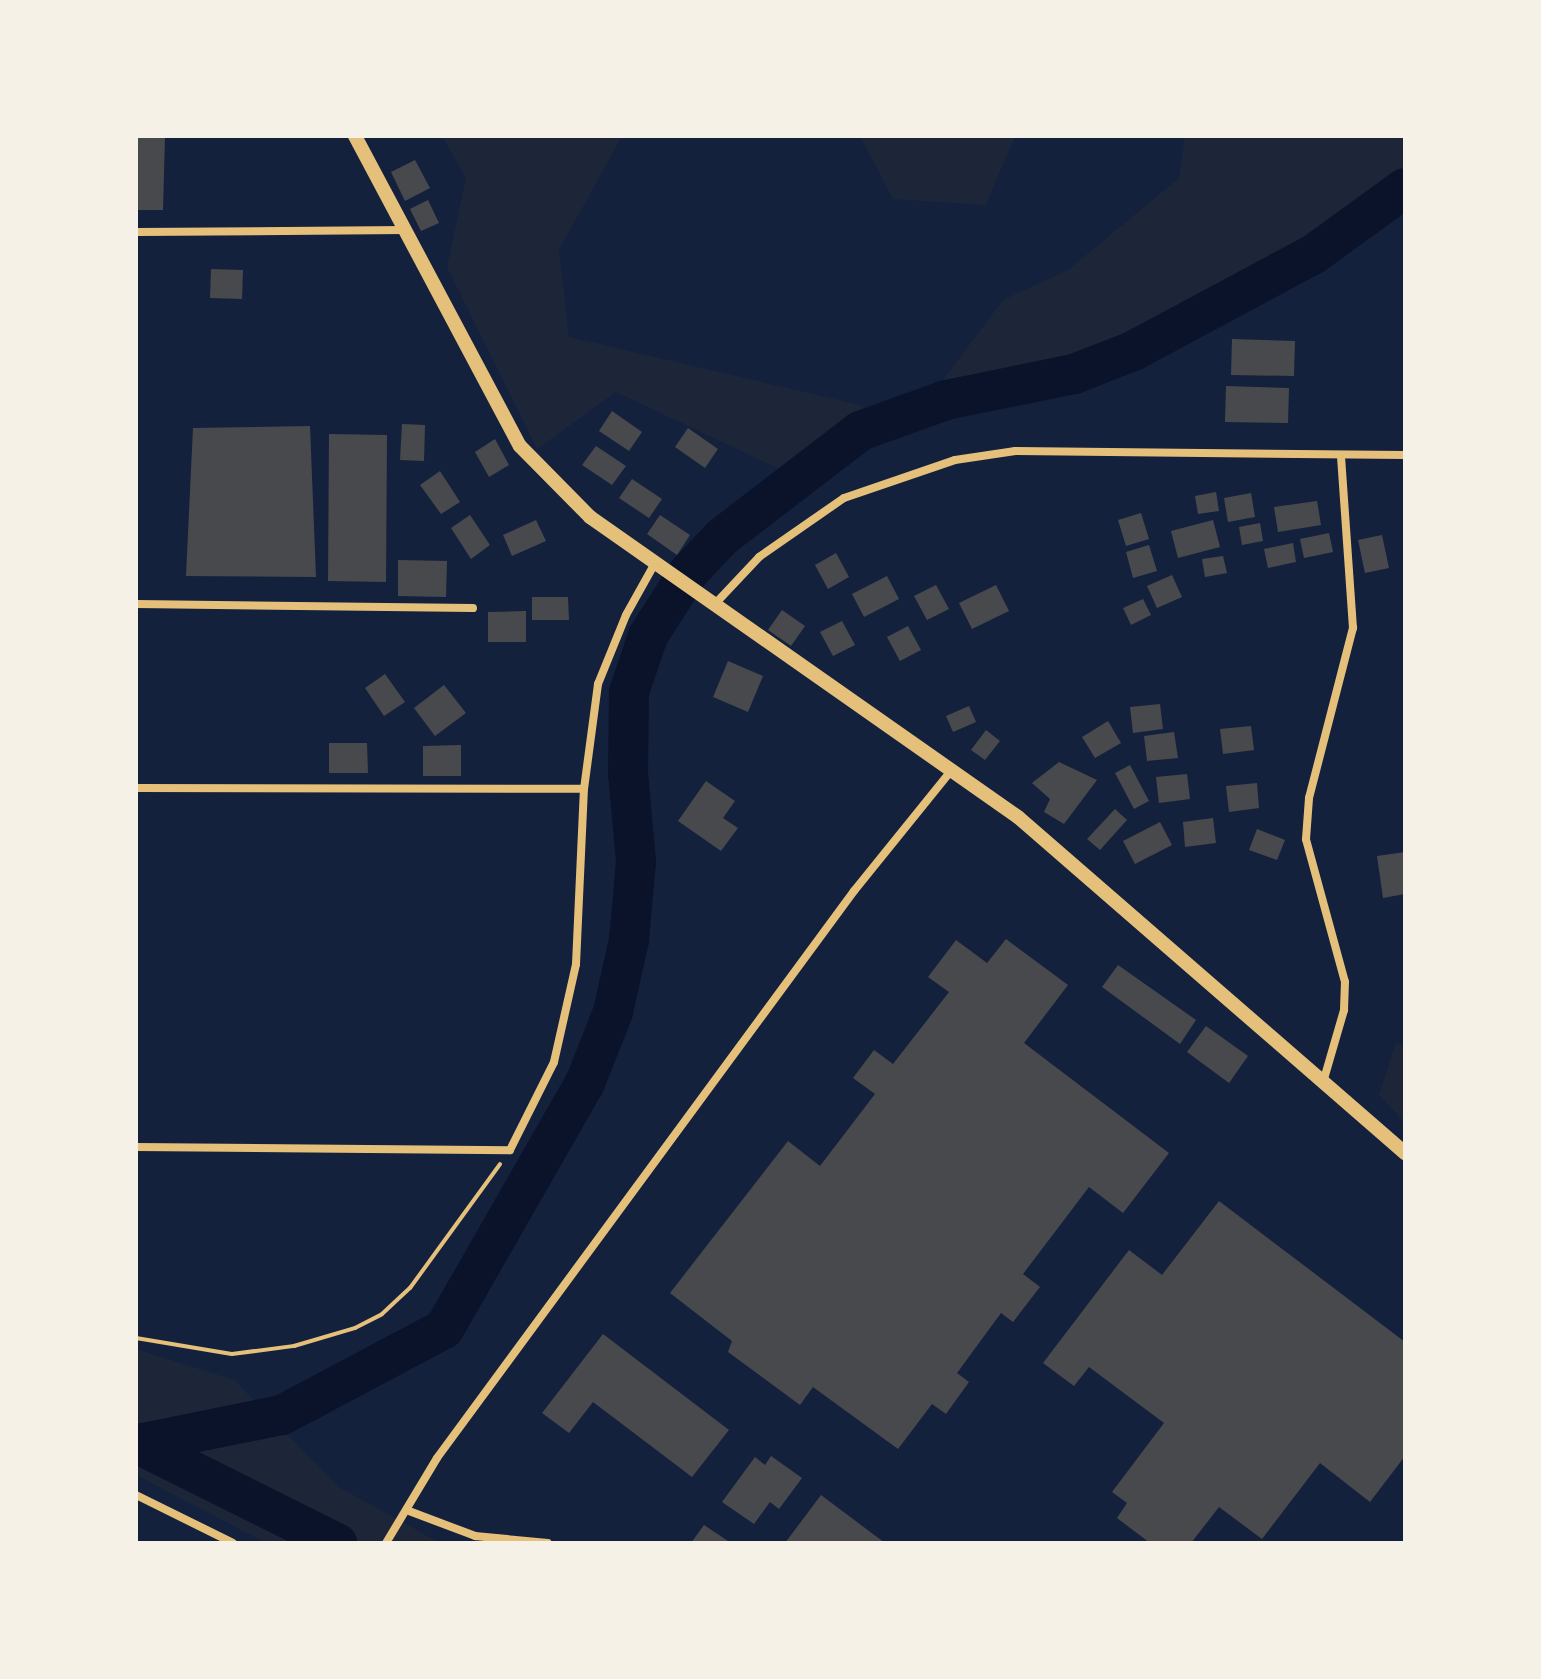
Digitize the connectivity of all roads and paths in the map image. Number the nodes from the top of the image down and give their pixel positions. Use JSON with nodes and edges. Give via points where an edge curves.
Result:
{"nodes":[{"id":1,"x":355,"y":136,"type":"edge"},
{"id":2,"x":406,"y":230,"type":"junction"},
{"id":3,"x":136,"y":232,"type":"edge"},
{"id":4,"x":1405,"y":455,"type":"edge"},
{"id":5,"x":1341,"y":456,"type":"junction"},
{"id":6,"x":654,"y":565,"type":"junction"},
{"id":7,"x":136,"y":604,"type":"edge"},
{"id":8,"x":714,"y":605,"type":"junction"},
{"id":9,"x":473,"y":608,"type":"dead end"},
{"id":10,"x":951,"y":771,"type":"junction"},
{"id":11,"x":136,"y":788,"type":"edge"},
{"id":12,"x":584,"y":789,"type":"junction"},
{"id":13,"x":1324,"y":1079,"type":"junction"},
{"id":14,"x":136,"y":1147,"type":"edge"},
{"id":15,"x":510,"y":1150,"type":"junction"},
{"id":16,"x":1405,"y":1153,"type":"edge"},
{"id":17,"x":136,"y":1338,"type":"edge"},
{"id":18,"x":136,"y":1495,"type":"edge"},
{"id":19,"x":409,"y":1511,"type":"junction"},
{"id":20,"x":233,"y":1543,"type":"edge"},
{"id":21,"x":386,"y":1543,"type":"edge"},
{"id":22,"x":548,"y":1543,"type":"edge"}],
"edges":[{"from":1,"to":2,"type":"street"},
{"from":2,"to":3,"type":"street"},
{"from":2,"to":6,"type":"street","via":[[520,446],[590,517]]},
{"from":4,"to":5,"type":"street"},
{"from":5,"to":8,"type":"street","via":[[1015,451],[955,460],[844,498],[759,557]]},
{"from":5,"to":13,"type":"street","via":[[1353,628],[1309,798],[1306,839],[1345,982],[1344,1010]]},
{"from":6,"to":8,"type":"street"},
{"from":6,"to":12,"type":"street","via":[[626,615],[598,684]]},
{"from":7,"to":9,"type":"street"},
{"from":8,"to":10,"type":"street"},
{"from":10,"to":13,"type":"street","via":[[1018,817]]},
{"from":10,"to":19,"type":"street","via":[[854,891],[466,1419]]},
{"from":11,"to":12,"type":"street"},
{"from":12,"to":15,"type":"street","via":[[576,964],[554,1062]]},
{"from":13,"to":16,"type":"street"},
{"from":14,"to":15,"type":"street"},
{"from":15,"to":17,"type":"path","via":[[450,1239],[382,1314],[294,1346],[232,1354]]},
{"from":18,"to":20,"type":"street"},
{"from":19,"to":21,"type":"street"},
{"from":19,"to":22,"type":"street","via":[[475,1536]]}]}
